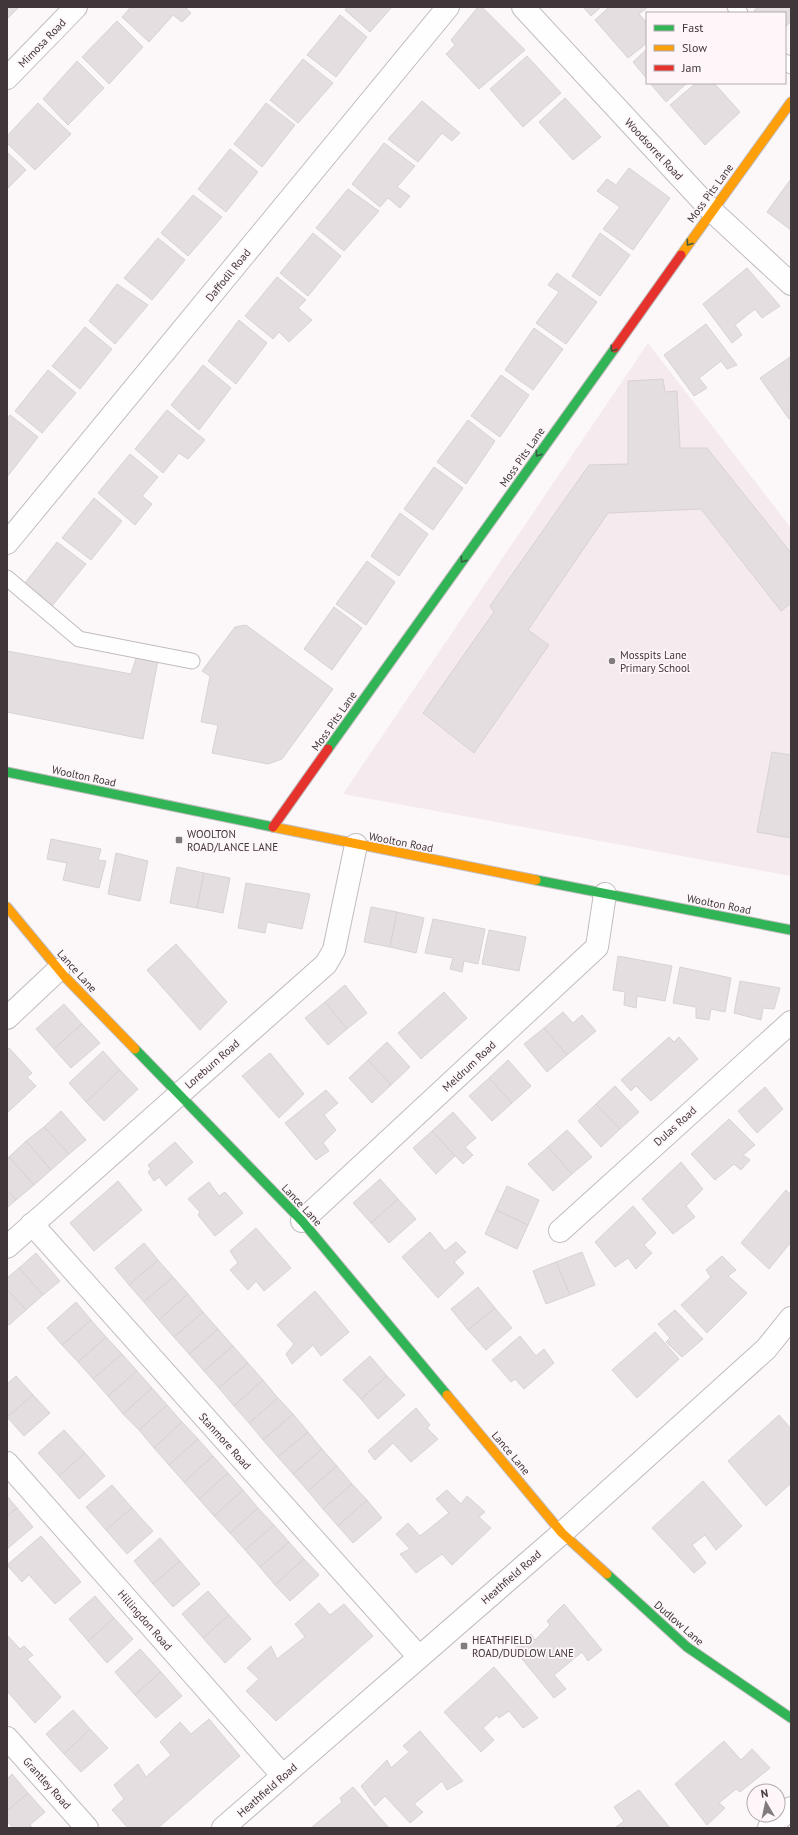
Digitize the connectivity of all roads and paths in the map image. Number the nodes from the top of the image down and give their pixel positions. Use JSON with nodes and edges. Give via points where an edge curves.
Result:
{"nodes":[{"id":1,"x":76,"y":7,"type":"edge"},
{"id":2,"x":448,"y":7,"type":"edge"},
{"id":3,"x":523,"y":7,"type":"edge"},
{"id":4,"x":7,"y":78,"type":"edge"},
{"id":5,"x":791,"y":102,"type":"edge"},
{"id":6,"x":712,"y":211,"type":"junction"},
{"id":7,"x":791,"y":284,"type":"edge"},
{"id":8,"x":7,"y":543,"type":"edge"},
{"id":9,"x":7,"y":578,"type":"edge"},
{"id":10,"x":192,"y":661,"type":"dead end"},
{"id":11,"x":7,"y":772,"type":"edge"},
{"id":12,"x":273,"y":826,"type":"junction"},
{"id":13,"x":356,"y":845,"type":"junction"},
{"id":14,"x":605,"y":894,"type":"junction"},
{"id":15,"x":7,"y":907,"type":"edge"},
{"id":16,"x":791,"y":930,"type":"edge"},
{"id":17,"x":58,"y":970,"type":"junction"},
{"id":18,"x":7,"y":1018,"type":"edge"},
{"id":19,"x":791,"y":1022,"type":"edge"},
{"id":20,"x":178,"y":1094,"type":"junction"},
{"id":21,"x":302,"y":1221,"type":"junction"},
{"id":22,"x":32,"y":1224,"type":"junction"},
{"id":23,"x":560,"y":1231,"type":"dead end"},
{"id":24,"x":7,"y":1247,"type":"edge"},
{"id":25,"x":791,"y":1318,"type":"edge"},
{"id":26,"x":7,"y":1463,"type":"edge"},
{"id":27,"x":562,"y":1534,"type":"junction"},
{"id":28,"x":419,"y":1657,"type":"junction"},
{"id":29,"x":791,"y":1718,"type":"edge"},
{"id":30,"x":7,"y":1738,"type":"edge"},
{"id":31,"x":283,"y":1776,"type":"junction"},
{"id":32,"x":791,"y":1808,"type":"edge"},
{"id":33,"x":87,"y":1828,"type":"edge"},
{"id":34,"x":223,"y":1828,"type":"edge"},
{"id":35,"x":769,"y":1828,"type":"edge"}],
"edges":[{"from":1,"to":4,"type":"street","name":"Mimosa Road"},
{"from":2,"to":8,"type":"street","name":"Daffodil Road"},
{"from":3,"to":6,"type":"street","name":"Woodsorrel Road"},
{"from":5,"to":6,"type":"street","name":"Moss Pits Lane"},
{"from":6,"to":7,"type":"street","name":"Woodsorrel Road"},
{"from":6,"to":12,"type":"street","name":"Moss Pits Lane","one_way":true},
{"from":9,"to":10,"type":"lane","via":[[80,639]]},
{"from":11,"to":12,"type":"street","name":"Woolton Road"},
{"from":12,"to":13,"type":"street","name":"Woolton Road"},
{"from":13,"to":14,"type":"street","name":"Woolton Road"},
{"from":13,"to":20,"type":"street","name":"Loreburn Road","via":[[334,950],[326,964]]},
{"from":14,"to":16,"type":"street","name":"Woolton Road"},
{"from":14,"to":21,"type":"street","name":"Meldrum Road","via":[[597,947]]},
{"from":15,"to":17,"type":"street","name":"Lance Lane"},
{"from":17,"to":18,"type":"street"},
{"from":17,"to":20,"type":"street","name":"Lance Lane"},
{"from":19,"to":23,"type":"street","name":"Dulas Road"},
{"from":20,"to":21,"type":"street","name":"Lance Lane"},
{"from":20,"to":22,"type":"street","name":"Loreburn Road"},
{"from":21,"to":27,"type":"street","name":"Lance Lane"},
{"from":22,"to":24,"type":"street","name":"Loreburn Road"},
{"from":22,"to":28,"type":"street","name":"Stanmore Road"},
{"from":25,"to":27,"type":"street","name":"Heathfield Road","via":[[766,1349]]},
{"from":26,"to":31,"type":"street","name":"Hillingdon Road"},
{"from":27,"to":28,"type":"street","name":"Heathfield Road"},
{"from":27,"to":29,"type":"street","name":"Dudlow Lane","via":[[687,1647]]},
{"from":28,"to":31,"type":"street","name":"Heathfield Road"},
{"from":30,"to":33,"type":"street","name":"Grantley Road"},
{"from":31,"to":34,"type":"street","name":"Heathfield Road"},
{"from":32,"to":35,"type":"street"}]}
